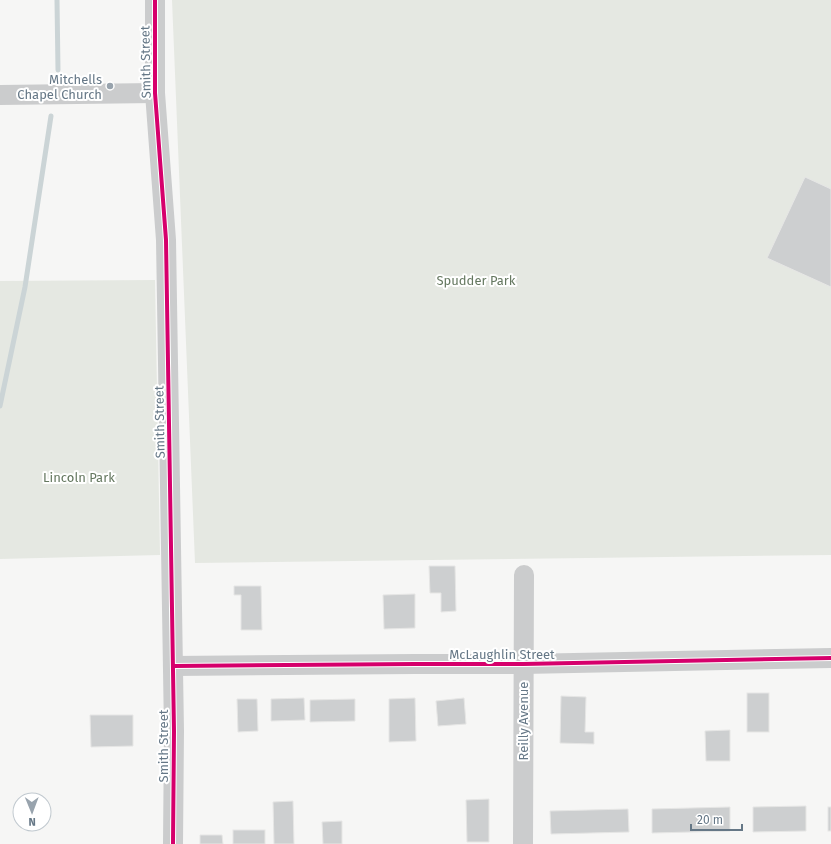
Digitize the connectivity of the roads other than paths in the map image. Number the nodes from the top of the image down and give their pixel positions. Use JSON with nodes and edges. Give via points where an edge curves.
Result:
{"nodes":[{"id":1,"x":155,"y":0,"type":"edge"},
{"id":2,"x":155,"y":93,"type":"junction"},
{"id":3,"x":0,"y":95,"type":"edge"},
{"id":4,"x":524,"y":575,"type":"dead end"},
{"id":5,"x":831,"y":658,"type":"edge"},
{"id":6,"x":524,"y":664,"type":"junction"},
{"id":7,"x":173,"y":666,"type":"junction"},
{"id":8,"x":173,"y":844,"type":"edge"},
{"id":9,"x":524,"y":844,"type":"edge"}],
"edges":[{"from":1,"to":2,"type":"street","name":"Smith Street"},
{"from":2,"to":3,"type":"street"},
{"from":2,"to":7,"type":"street","name":"Smith Street","via":[[166,240]]},
{"from":4,"to":6,"type":"street","name":"Reilly Avenue"},
{"from":5,"to":6,"type":"street","name":"McLaughlin Street"},
{"from":6,"to":7,"type":"street","name":"McLaughlin Street"},
{"from":6,"to":9,"type":"street","name":"Reilly Avenue"},
{"from":7,"to":8,"type":"street","name":"Smith Street"}]}
